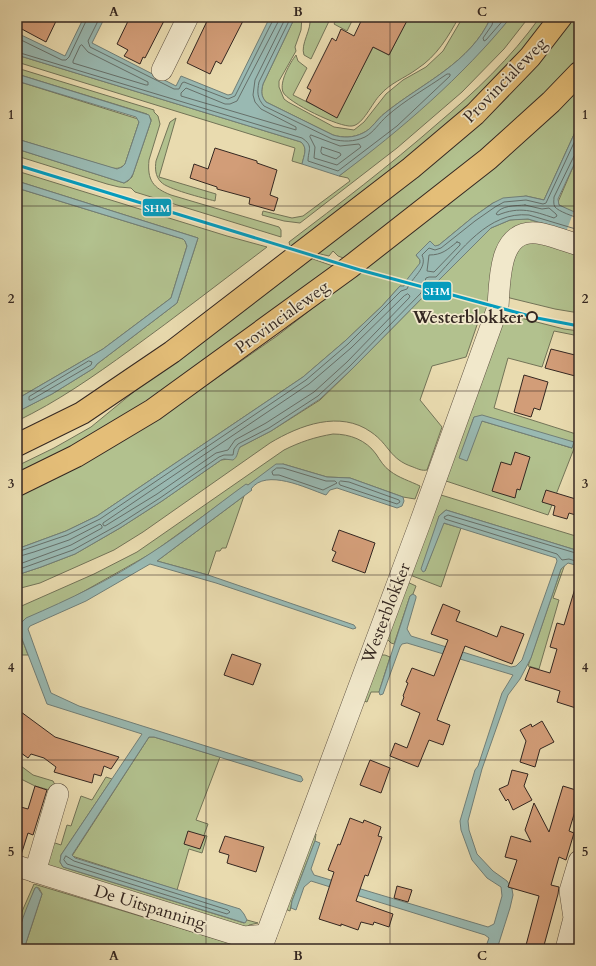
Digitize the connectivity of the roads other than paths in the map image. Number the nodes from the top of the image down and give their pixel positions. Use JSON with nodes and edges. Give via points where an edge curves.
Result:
{"nodes":[{"id":1,"x":188,"y":17,"type":"edge"},
{"id":2,"x":561,"y":17,"type":"edge"},
{"id":3,"x":162,"y":70,"type":"dead end"},
{"id":4,"x":579,"y":72,"type":"edge"},
{"id":5,"x":574,"y":244,"type":"edge"},
{"id":6,"x":17,"y":445,"type":"edge"},
{"id":7,"x":17,"y":485,"type":"edge"},
{"id":8,"x":58,"y":794,"type":"dead end"},
{"id":9,"x":579,"y":861,"type":"edge"},
{"id":10,"x":26,"y":869,"type":"edge"},
{"id":11,"x":263,"y":942,"type":"edge"},
{"id":12,"x":566,"y":949,"type":"edge"}],
"edges":[{"from":1,"to":3,"type":"street"},
{"from":2,"to":6,"type":"main road","name":"Provincialeweg","via":[[530,57],[475,114],[411,168],[172,352],[82,413]]},
{"from":4,"to":7,"type":"main road","name":"Provincialeweg","via":[[551,102],[488,159],[310,296],[153,410],[76,456]]},
{"from":5,"to":11,"type":"street","name":"Westerblokker","via":[[537,233],[523,235],[512,241],[506,251],[500,274],[498,307]]},
{"from":8,"to":10,"type":"street","name":"De Uitspanning"},
{"from":9,"to":12,"type":"street","via":[[570,891],[574,918]]},
{"from":10,"to":11,"type":"street","name":"De Uitspanning"}]}
